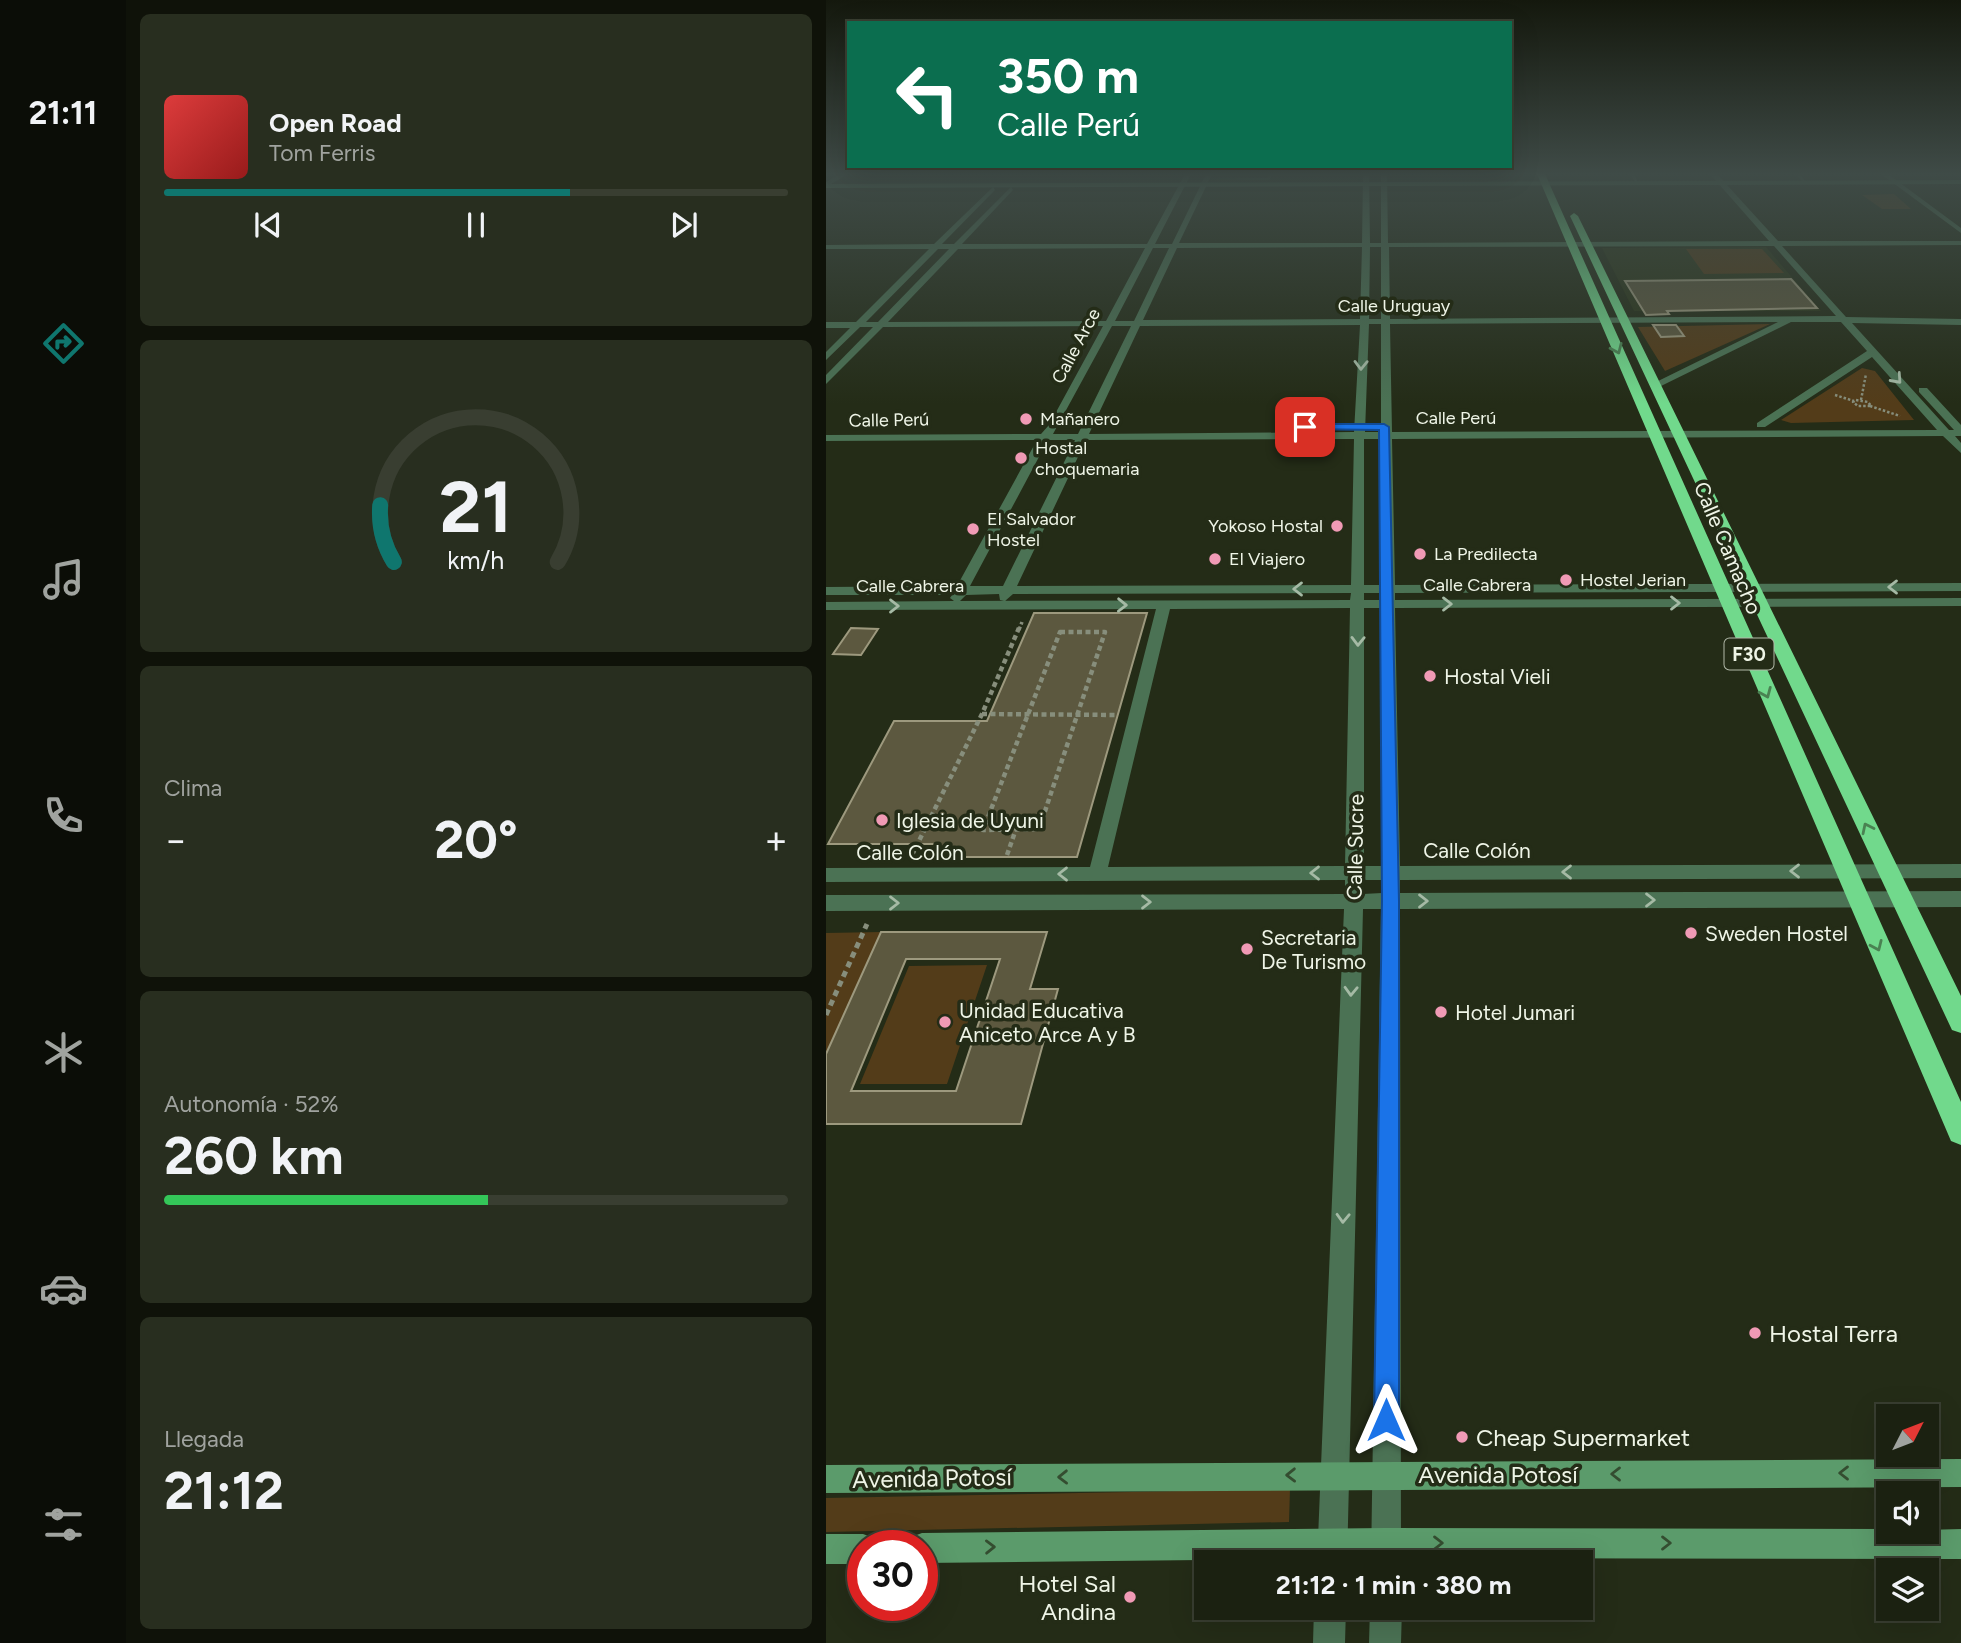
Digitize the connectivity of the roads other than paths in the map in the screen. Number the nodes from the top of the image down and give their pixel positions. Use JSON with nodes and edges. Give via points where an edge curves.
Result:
{"nodes":[{"id":1,"x":931,"y":251,"type":"edge"},
{"id":2,"x":952,"y":251,"type":"edge"},
{"id":3,"x":1147,"y":251,"type":"edge"},
{"id":4,"x":1171,"y":251,"type":"edge"},
{"id":5,"x":1364,"y":251,"type":"edge"},
{"id":6,"x":1384,"y":251,"type":"edge"},
{"id":7,"x":1582,"y":251,"type":"edge"},
{"id":8,"x":1787,"y":251,"type":"edge"},
{"id":9,"x":1961,"y":312,"type":"edge"},
{"id":10,"x":1844,"y":315,"type":"junction"},
{"id":11,"x":1613,"y":317,"type":"junction"},
{"id":12,"x":826,"y":319,"type":"edge"},
{"id":13,"x":1362,"y":319,"type":"junction"},
{"id":14,"x":1384,"y":319,"type":"junction"},
{"id":15,"x":1792,"y":319,"type":"junction"},
{"id":16,"x":1111,"y":320,"type":"junction"},
{"id":17,"x":1138,"y":320,"type":"junction"},
{"id":18,"x":861,"y":322,"type":"junction"},
{"id":19,"x":884,"y":322,"type":"junction"},
{"id":20,"x":1860,"y":322,"type":"junction"},
{"id":21,"x":1961,"y":322,"type":"edge"},
{"id":22,"x":826,"y":325,"type":"edge"},
{"id":23,"x":1872,"y":352,"type":"junction"},
{"id":24,"x":826,"y":357,"type":"edge"},
{"id":25,"x":1907,"y":373,"type":"dead end"},
{"id":26,"x":826,"y":382,"type":"edge"},
{"id":27,"x":1917,"y":383,"type":"dead end"},
{"id":28,"x":1655,"y":385,"type":"junction"},
{"id":29,"x":1761,"y":425,"type":"junction"},
{"id":30,"x":1959,"y":428,"type":"edge"},
{"id":31,"x":826,"y":429,"type":"edge"},
{"id":32,"x":1942,"y":429,"type":"junction"},
{"id":33,"x":1652,"y":430,"type":"junction"},
{"id":34,"x":1676,"y":430,"type":"junction"},
{"id":35,"x":1359,"y":431,"type":"junction"},
{"id":36,"x":1384,"y":431,"type":"junction"},
{"id":37,"x":1050,"y":432,"type":"junction"},
{"id":38,"x":1083,"y":433,"type":"junction"},
{"id":39,"x":826,"y":438,"type":"edge"},
{"id":40,"x":1961,"y":450,"type":"edge"},
{"id":41,"x":1961,"y":587,"type":"edge"},
{"id":42,"x":1010,"y":590,"type":"junction"},
{"id":43,"x":826,"y":591,"type":"edge"},
{"id":44,"x":960,"y":591,"type":"junction"},
{"id":45,"x":1756,"y":595,"type":"junction"},
{"id":46,"x":1724,"y":596,"type":"junction"},
{"id":47,"x":1359,"y":597,"type":"junction"},
{"id":48,"x":1388,"y":597,"type":"junction"},
{"id":49,"x":1961,"y":602,"type":"edge"},
{"id":50,"x":826,"y":606,"type":"edge"},
{"id":51,"x":953,"y":606,"type":"junction"},
{"id":52,"x":1000,"y":606,"type":"junction"},
{"id":53,"x":1164,"y":606,"type":"junction"},
{"id":54,"x":1844,"y":871,"type":"junction"},
{"id":55,"x":1887,"y":871,"type":"junction"},
{"id":56,"x":1961,"y":871,"type":"edge"},
{"id":57,"x":1354,"y":873,"type":"junction"},
{"id":58,"x":1390,"y":873,"type":"junction"},
{"id":59,"x":1097,"y":874,"type":"junction"},
{"id":60,"x":826,"y":875,"type":"edge"},
{"id":61,"x":1856,"y":899,"type":"junction"},
{"id":62,"x":1900,"y":899,"type":"junction"},
{"id":63,"x":1961,"y":899,"type":"edge"},
{"id":64,"x":1354,"y":901,"type":"junction"},
{"id":65,"x":1391,"y":901,"type":"junction"},
{"id":66,"x":826,"y":903,"type":"edge"},
{"id":67,"x":1961,"y":1022,"type":"edge"},
{"id":68,"x":1961,"y":1132,"type":"edge"},
{"id":69,"x":1961,"y":1473,"type":"edge"},
{"id":70,"x":1334,"y":1474,"type":"junction"},
{"id":71,"x":1386,"y":1475,"type":"junction"},
{"id":72,"x":826,"y":1479,"type":"edge"},
{"id":73,"x":1961,"y":1544,"type":"edge"},
{"id":74,"x":938,"y":1548,"type":"edge"},
{"id":75,"x":826,"y":1549,"type":"edge"},
{"id":76,"x":847,"y":1549,"type":"edge"},
{"id":77,"x":1332,"y":1550,"type":"edge"},
{"id":78,"x":1386,"y":1550,"type":"edge"},
{"id":79,"x":1578,"y":1550,"type":"edge"},
{"id":80,"x":1194,"y":1551,"type":"edge"},
{"id":81,"x":1330,"y":1620,"type":"edge"},
{"id":82,"x":1385,"y":1620,"type":"edge"},
{"id":83,"x":1329,"y":1643,"type":"edge"},
{"id":84,"x":1385,"y":1643,"type":"edge"}],
"edges":[{"from":1,"to":18,"type":"street"},
{"from":2,"to":19,"type":"street"},
{"from":3,"to":16,"type":"street","name":"Calle Arce"},
{"from":4,"to":17,"type":"street"},
{"from":5,"to":13,"type":"street","name":"Calle Sucre"},
{"from":6,"to":14,"type":"street","name":"Calle Sucre"},
{"from":7,"to":11,"type":"highway","name":"Calle Camacho","number":"F30"},
{"from":8,"to":10,"type":"street"},
{"from":9,"to":10,"type":"street","name":"Calle Uruguay"},
{"from":10,"to":11,"type":"street","name":"Calle Uruguay"},
{"from":10,"to":15,"type":"street","name":"Calle Uruguay"},
{"from":10,"to":20,"type":"street","name":"Calle Uruguay"},
{"from":10,"to":23,"type":"street"},
{"from":11,"to":14,"type":"street","name":"Calle Uruguay"},
{"from":11,"to":15,"type":"street","name":"Calle Uruguay"},
{"from":11,"to":28,"type":"highway","name":"Calle Camacho","number":"F30"},
{"from":11,"to":33,"type":"highway","name":"Calle Camacho","number":"F30","one_way":true},
{"from":12,"to":18,"type":"street","name":"Calle Uruguay"},
{"from":13,"to":14,"type":"street","name":"Calle Uruguay"},
{"from":13,"to":17,"type":"street","name":"Calle Uruguay"},
{"from":13,"to":35,"type":"street","name":"Calle Sucre","one_way":true},
{"from":14,"to":36,"type":"street","name":"Calle Sucre"},
{"from":15,"to":28,"type":"street"},
{"from":16,"to":17,"type":"street","name":"Calle Uruguay"},
{"from":16,"to":19,"type":"street","name":"Calle Uruguay"},
{"from":16,"to":37,"type":"street","name":"Calle Arce"},
{"from":17,"to":38,"type":"street"},
{"from":18,"to":19,"type":"street","name":"Calle Uruguay"},
{"from":18,"to":22,"type":"street","name":"Calle Uruguay"},
{"from":18,"to":24,"type":"street"},
{"from":19,"to":26,"type":"street"},
{"from":20,"to":21,"type":"street","name":"Calle Uruguay"},
{"from":20,"to":25,"type":"street"},
{"from":23,"to":29,"type":"street"},
{"from":23,"to":32,"type":"street","one_way":true},
{"from":27,"to":30,"type":"street"},
{"from":28,"to":34,"type":"highway","name":"Calle Camacho","number":"F30"},
{"from":29,"to":32,"type":"street","name":"Calle Perú"},
{"from":29,"to":34,"type":"street","name":"Calle Perú"},
{"from":30,"to":32,"type":"street","name":"Calle Perú"},
{"from":31,"to":37,"type":"street","name":"Calle Perú"},
{"from":32,"to":34,"type":"street","name":"Calle Perú"},
{"from":32,"to":40,"type":"street"},
{"from":33,"to":34,"type":"street","name":"Calle Perú"},
{"from":33,"to":36,"type":"street","name":"Calle Perú"},
{"from":33,"to":46,"type":"highway","name":"Calle Camacho","number":"F30"},
{"from":34,"to":45,"type":"highway","name":"Calle Camacho","number":"F30"},
{"from":35,"to":36,"type":"street","name":"Calle Perú"},
{"from":35,"to":38,"type":"street","name":"Calle Perú"},
{"from":35,"to":47,"type":"street","name":"Calle Sucre"},
{"from":36,"to":48,"type":"street","name":"Calle Sucre"},
{"from":37,"to":38,"type":"street","name":"Calle Perú"},
{"from":37,"to":39,"type":"street","name":"Calle Perú"},
{"from":37,"to":44,"type":"street","name":"Calle Arce"},
{"from":38,"to":42,"type":"street"},
{"from":41,"to":45,"type":"street","name":"Calle Cabrera","one_way":true},
{"from":42,"to":44,"type":"street","name":"Calle Cabrera"},
{"from":47,"to":42,"type":"street","name":"Calle Cabrera","one_way":true},
{"from":42,"to":52,"type":"street"},
{"from":43,"to":44,"type":"street","name":"Calle Cabrera"},
{"from":44,"to":51,"type":"street","name":"Calle Arce"},
{"from":45,"to":46,"type":"street","name":"Calle Cabrera"},
{"from":45,"to":49,"type":"street","name":"Calle Cabrera"},
{"from":55,"to":45,"type":"highway","name":"Calle Camacho","number":"F30","one_way":true},
{"from":46,"to":48,"type":"street","name":"Calle Cabrera"},
{"from":46,"to":54,"type":"highway","name":"Calle Camacho","number":"F30","one_way":true},
{"from":47,"to":48,"type":"street","name":"Calle Cabrera"},
{"from":47,"to":53,"type":"street","name":"Calle Cabrera"},
{"from":47,"to":57,"type":"street","name":"Calle Sucre","one_way":true},
{"from":48,"to":58,"type":"street","name":"Calle Sucre"},
{"from":50,"to":51,"type":"street","name":"Calle Cabrera","one_way":true},
{"from":51,"to":52,"type":"street","name":"Calle Cabrera"},
{"from":52,"to":53,"type":"street","name":"Calle Cabrera","one_way":true},
{"from":53,"to":59,"type":"street"},
{"from":54,"to":55,"type":"street","name":"Calle Colón"},
{"from":54,"to":58,"type":"street","name":"Calle Colón","one_way":true},
{"from":54,"to":61,"type":"highway","name":"Calle Camacho","number":"F30"},
{"from":55,"to":56,"type":"street","name":"Calle Colón"},
{"from":55,"to":62,"type":"highway","name":"Calle Camacho","number":"F30"},
{"from":57,"to":58,"type":"street","name":"Calle Colón"},
{"from":57,"to":59,"type":"street","name":"Calle Colón","one_way":true},
{"from":57,"to":64,"type":"street","name":"Calle Sucre"},
{"from":58,"to":65,"type":"street","name":"Calle Sucre"},
{"from":59,"to":60,"type":"street","name":"Calle Colón","one_way":true},
{"from":61,"to":62,"type":"street"},
{"from":65,"to":61,"type":"street","one_way":true},
{"from":61,"to":68,"type":"highway","name":"Calle Camacho","number":"F30","one_way":true},
{"from":62,"to":63,"type":"street"},
{"from":62,"to":67,"type":"highway","name":"Calle Camacho","number":"F30"},
{"from":64,"to":65,"type":"street"},
{"from":66,"to":64,"type":"street","one_way":true},
{"from":64,"to":70,"type":"street","name":"Calle Sucre","one_way":true},
{"from":65,"to":71,"type":"street","name":"Calle Sucre"},
{"from":69,"to":71,"type":"main road","name":"Avenida Potosí","one_way":true},
{"from":70,"to":71,"type":"main road","name":"Avenida Potosí"},
{"from":70,"to":72,"type":"main road","name":"Avenida Potosí","one_way":true},
{"from":70,"to":77,"type":"street","name":"Calle Sucre"},
{"from":71,"to":78,"type":"street","name":"Calle Sucre"},
{"from":79,"to":73,"type":"main road","one_way":true},
{"from":74,"to":80,"type":"main road","one_way":true},
{"from":75,"to":76,"type":"main road"},
{"from":81,"to":83,"type":"street"},
{"from":82,"to":84,"type":"street"}]}
